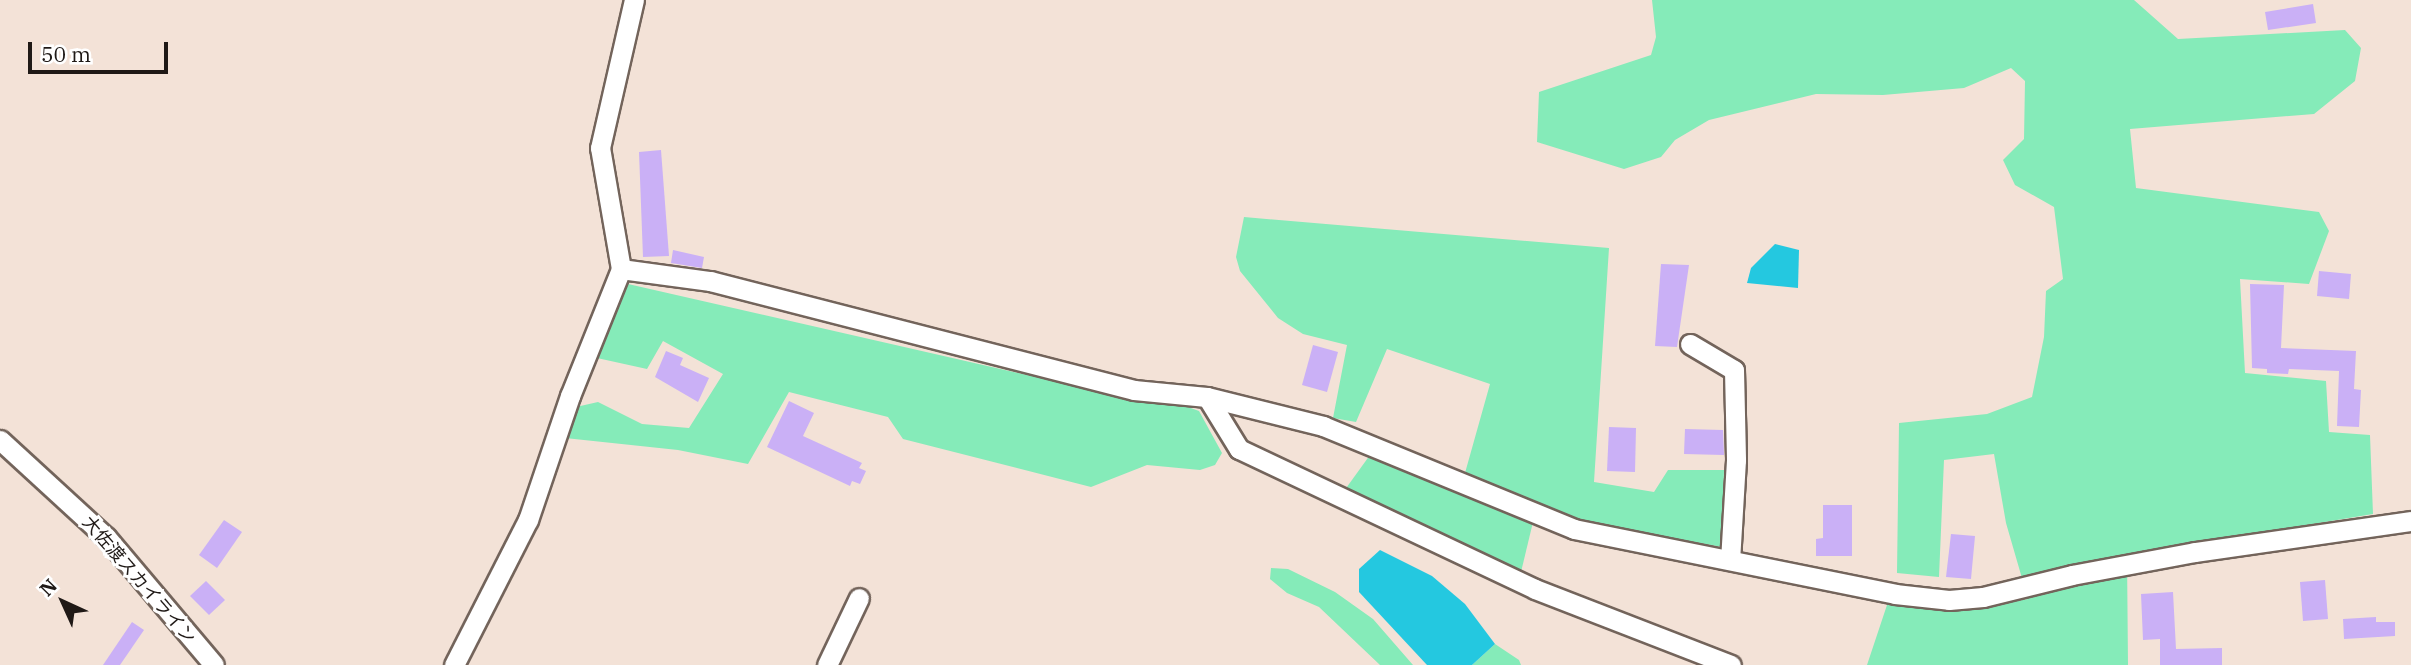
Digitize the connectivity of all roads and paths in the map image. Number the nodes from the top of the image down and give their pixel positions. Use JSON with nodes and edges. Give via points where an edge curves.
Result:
{"nodes":[{"id":1,"x":634,"y":0,"type":"edge"},
{"id":2,"x":621,"y":269,"type":"junction"},
{"id":3,"x":1689,"y":344,"type":"dead end"},
{"id":4,"x":1207,"y":397,"type":"junction"},
{"id":5,"x":0,"y":440,"type":"edge"},
{"id":6,"x":2411,"y":521,"type":"edge"},
{"id":7,"x":1730,"y":560,"type":"junction"},
{"id":8,"x":859,"y":598,"type":"dead end"},
{"id":9,"x":214,"y":665,"type":"edge"},
{"id":10,"x":454,"y":665,"type":"edge"},
{"id":11,"x":827,"y":665,"type":"edge"},
{"id":12,"x":1731,"y":665,"type":"edge"}],
"edges":[{"from":1,"to":2,"type":"street","via":[[600,148]]},
{"from":2,"to":4,"type":"street","via":[[710,281],[1134,390]]},
{"from":2,"to":10,"type":"street","via":[[560,422],[528,520]]},
{"from":3,"to":7,"type":"street","via":[[1734,370]]},
{"from":4,"to":7,"type":"street","via":[[1324,426],[1574,529]]},
{"from":4,"to":12,"type":"street","via":[[1239,449],[1535,589]]},
{"from":5,"to":9,"type":"street","name":"大佐渡スカイライン","via":[[106,537]]},
{"from":6,"to":7,"type":"street","via":[[2195,552],[1983,597],[1949,600],[1895,594]]},
{"from":8,"to":11,"type":"street"}]}
